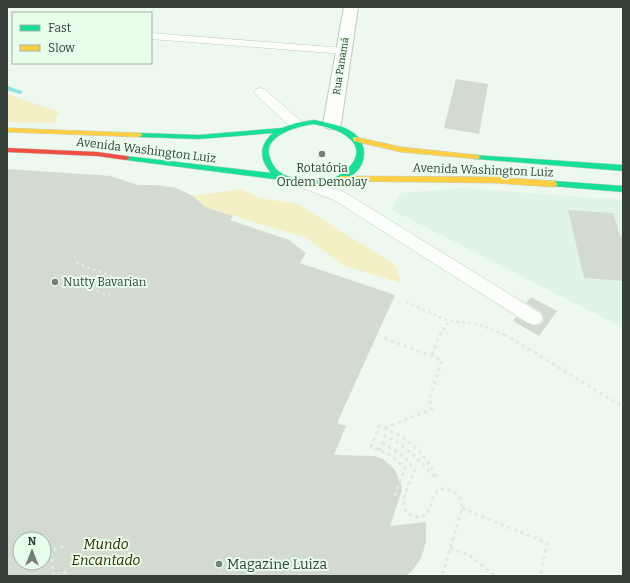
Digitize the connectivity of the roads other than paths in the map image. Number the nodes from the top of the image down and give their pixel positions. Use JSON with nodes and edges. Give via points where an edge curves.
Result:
{"nodes":[{"id":1,"x":351,"y":7,"type":"edge"},
{"id":2,"x":152,"y":36,"type":"edge"},
{"id":3,"x":344,"y":51,"type":"junction"},
{"id":4,"x":260,"y":92,"type":"dead end"},
{"id":5,"x":296,"y":124,"type":"junction"},
{"id":6,"x":332,"y":124,"type":"junction"},
{"id":7,"x":7,"y":130,"type":"edge"},
{"id":8,"x":281,"y":130,"type":"junction"},
{"id":9,"x":356,"y":138,"type":"junction"},
{"id":10,"x":7,"y":150,"type":"edge"},
{"id":11,"x":623,"y":168,"type":"edge"},
{"id":12,"x":281,"y":177,"type":"junction"},
{"id":13,"x":341,"y":179,"type":"junction"},
{"id":14,"x":308,"y":184,"type":"junction"},
{"id":15,"x":623,"y":189,"type":"edge"},
{"id":16,"x":534,"y":318,"type":"dead end"}],
"edges":[{"from":1,"to":3,"type":"street","name":"Rua Panamá"},
{"from":2,"to":3,"type":"lane"},
{"from":3,"to":6,"type":"street","name":"Rua Panamá"},
{"from":4,"to":5,"type":"lane"},
{"from":5,"to":6,"type":"main road"},
{"from":5,"to":8,"type":"main road"},
{"from":6,"to":9,"type":"main road"},
{"from":7,"to":8,"type":"main road","name":"Avenida Washington Luiz","via":[[199,137]]},
{"from":8,"to":12,"type":"main road","via":[[269,140],[264,153],[269,166]]},
{"from":9,"to":11,"type":"main road","name":"Avenida Washington Luiz","via":[[378,146],[423,153]]},
{"from":9,"to":13,"type":"main road","via":[[361,149],[360,160],[354,170]]},
{"from":10,"to":12,"type":"main road","name":"Avenida Washington Luiz","via":[[97,154]]},
{"from":12,"to":14,"type":"main road"},
{"from":13,"to":14,"type":"main road"},
{"from":13,"to":15,"type":"main road","name":"Avenida Washington Luiz","via":[[495,180]]},
{"from":14,"to":16,"type":"lane","via":[[339,196]]}]}
